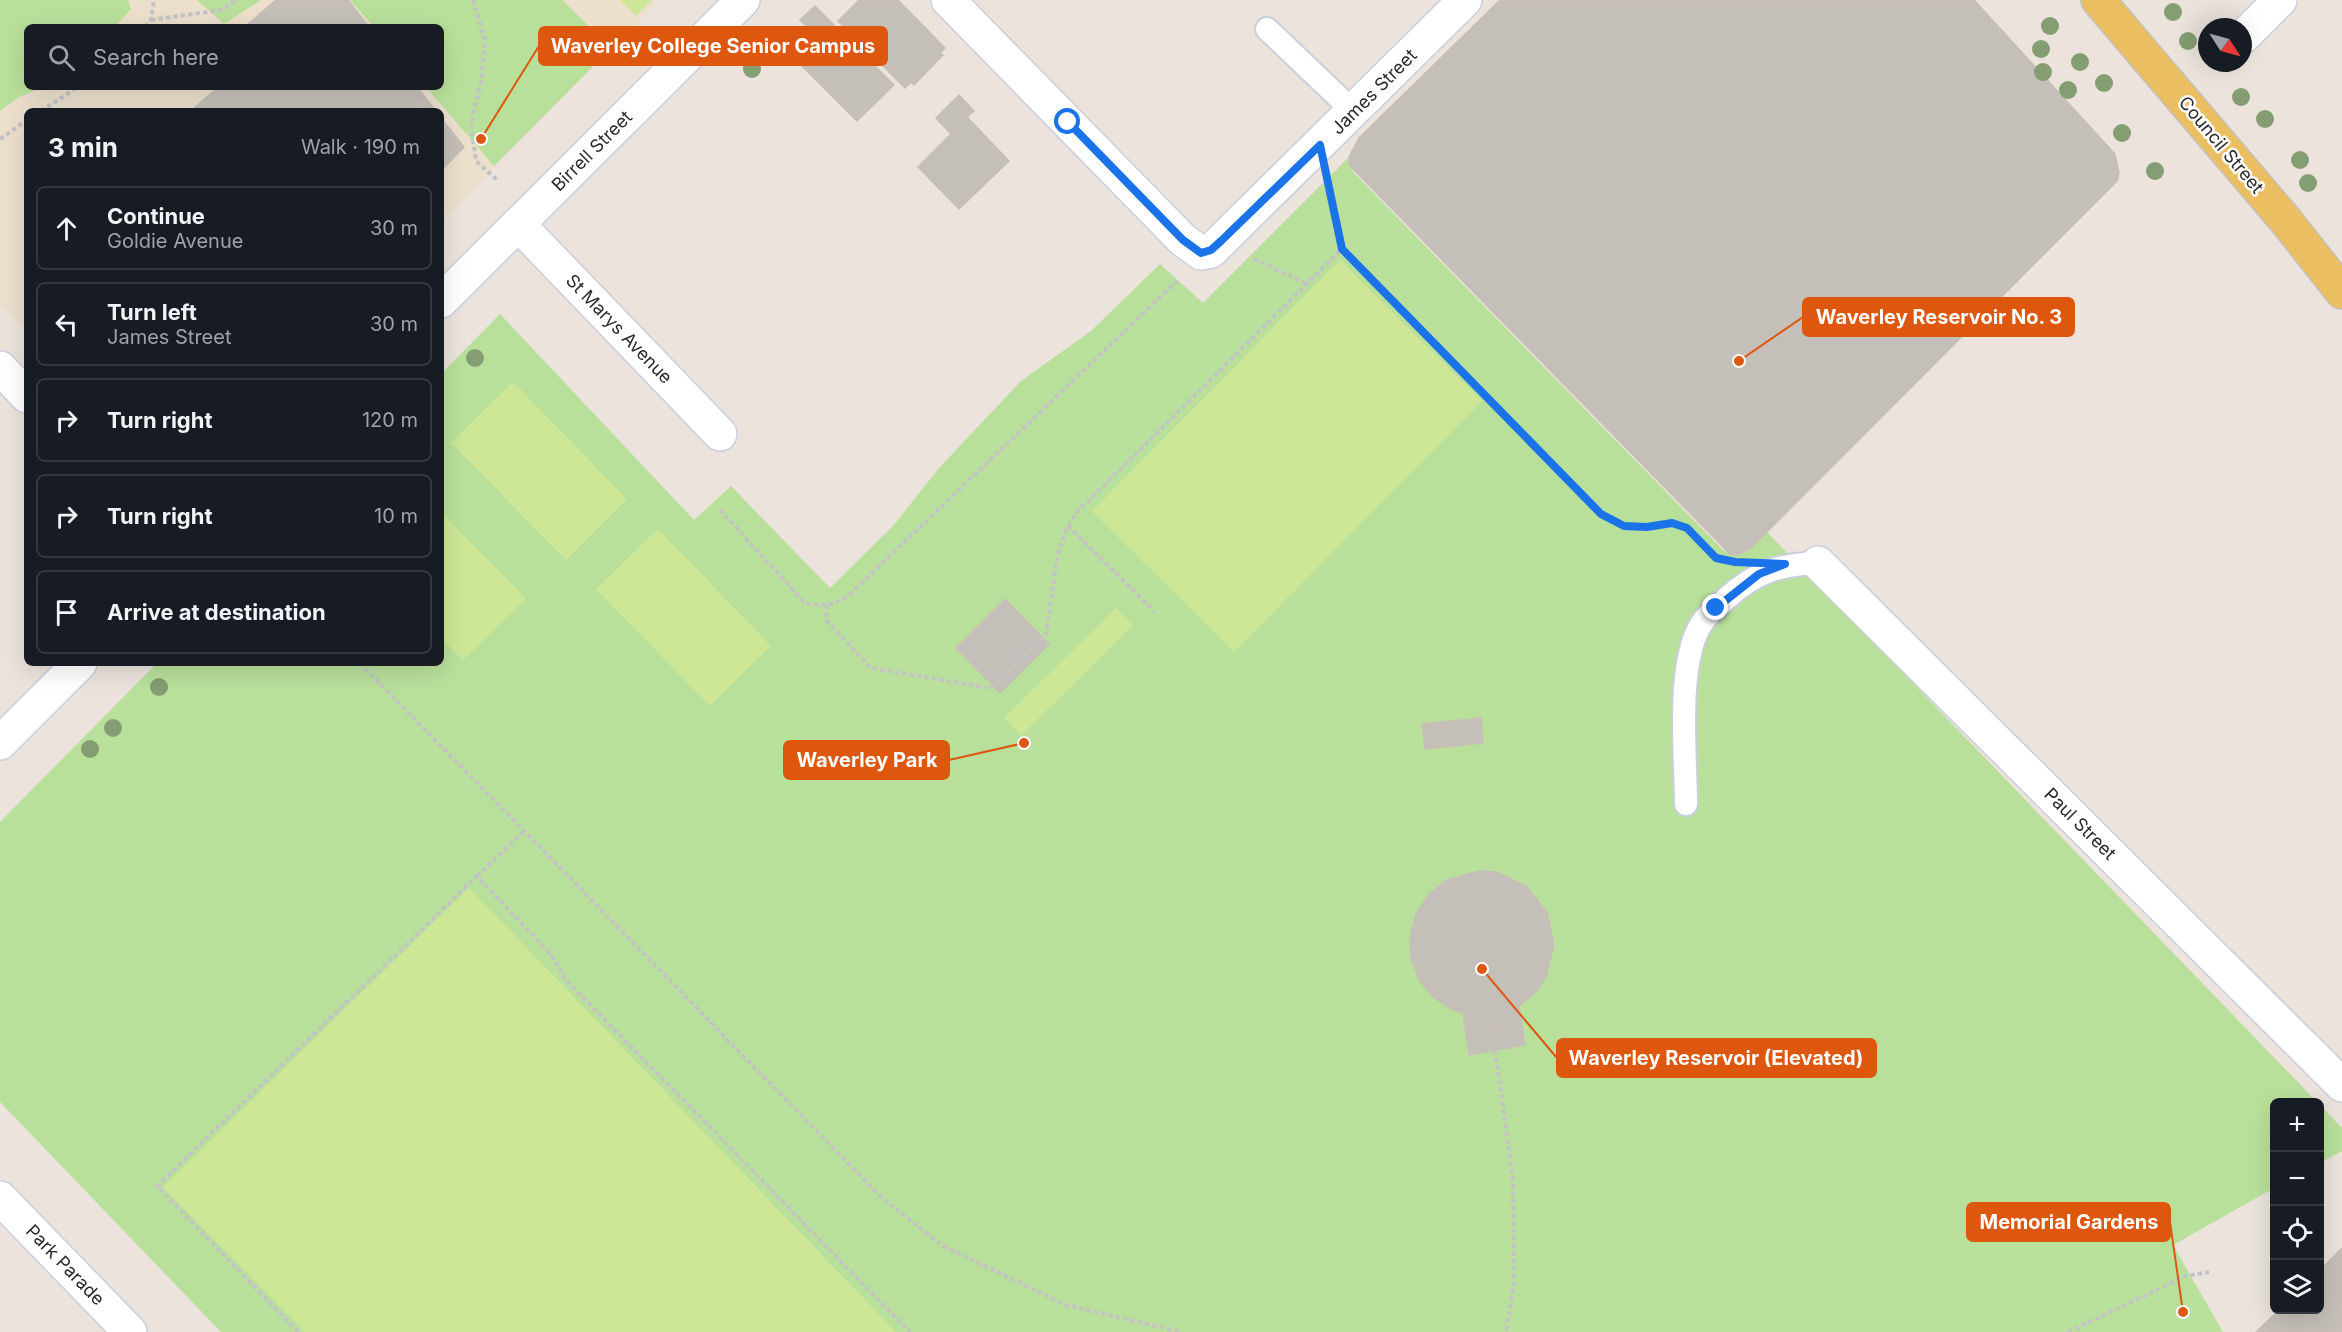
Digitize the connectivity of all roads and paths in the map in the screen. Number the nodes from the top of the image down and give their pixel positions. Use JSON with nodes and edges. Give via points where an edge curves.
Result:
{"nodes":[{"id":1,"x":154,"y":0,"type":"edge"},
{"id":2,"x":238,"y":0,"type":"edge"},
{"id":3,"x":473,"y":0,"type":"edge"},
{"id":4,"x":743,"y":0,"type":"edge"},
{"id":5,"x":948,"y":0,"type":"edge"},
{"id":6,"x":1465,"y":0,"type":"edge"},
{"id":7,"x":2098,"y":0,"type":"edge"},
{"id":8,"x":2280,"y":0,"type":"edge"},
{"id":9,"x":151,"y":20,"type":"junction"},
{"id":10,"x":148,"y":24,"type":"edge"},
{"id":11,"x":2252,"y":28,"type":"edge"},
{"id":12,"x":1267,"y":29,"type":"dead end"},
{"id":13,"x":73,"y":90,"type":"edge"},
{"id":14,"x":46,"y":108,"type":"edge"},
{"id":15,"x":1354,"y":112,"type":"junction"},
{"id":16,"x":24,"y":122,"type":"edge"},
{"id":17,"x":0,"y":139,"type":"edge"},
{"id":18,"x":1320,"y":145,"type":"junction"},
{"id":19,"x":497,"y":180,"type":"dead end"},
{"id":20,"x":518,"y":224,"type":"junction"},
{"id":21,"x":1342,"y":249,"type":"junction"},
{"id":22,"x":1251,"y":258,"type":"dead end"},
{"id":23,"x":1177,"y":281,"type":"dead end"},
{"id":24,"x":1307,"y":284,"type":"junction"},
{"id":25,"x":2342,"y":292,"type":"edge"},
{"id":26,"x":444,"y":299,"type":"edge"},
{"id":27,"x":0,"y":368,"type":"edge"},
{"id":28,"x":24,"y":393,"type":"edge"},
{"id":29,"x":720,"y":434,"type":"dead end"},
{"id":30,"x":720,"y":510,"type":"dead end"},
{"id":31,"x":1068,"y":526,"type":"junction"},
{"id":32,"x":1818,"y":563,"type":"joint"},
{"id":33,"x":1785,"y":564,"type":"junction"},
{"id":34,"x":827,"y":605,"type":"junction"},
{"id":35,"x":1155,"y":612,"type":"dead end"},
{"id":36,"x":77,"y":666,"type":"edge"},
{"id":37,"x":363,"y":666,"type":"edge"},
{"id":38,"x":0,"y":743,"type":"edge"},
{"id":39,"x":1686,"y":804,"type":"dead end"},
{"id":40,"x":524,"y":831,"type":"junction"},
{"id":41,"x":477,"y":876,"type":"junction"},
{"id":42,"x":1495,"y":1050,"type":"dead end"},
{"id":43,"x":2342,"y":1085,"type":"edge"},
{"id":44,"x":0,"y":1198,"type":"edge"},
{"id":45,"x":2209,"y":1272,"type":"dead end"},
{"id":46,"x":130,"y":1332,"type":"edge"},
{"id":47,"x":298,"y":1332,"type":"edge"},
{"id":48,"x":910,"y":1332,"type":"edge"},
{"id":49,"x":1182,"y":1332,"type":"edge"},
{"id":50,"x":1506,"y":1332,"type":"edge"},
{"id":51,"x":2068,"y":1332,"type":"edge"}],
"edges":[{"from":1,"to":9,"type":"path"},
{"from":2,"to":9,"type":"path","via":[[221,10]]},
{"from":3,"to":19,"type":"path","via":[[485,41],[472,134],[476,161]]},
{"from":4,"to":20,"type":"street","name":"Birrell Street"},
{"from":5,"to":18,"type":"street","name":"James Street","via":[[1183,240],[1201,253],[1221,241]]},
{"from":6,"to":15,"type":"street","name":"James Street"},
{"from":7,"to":25,"type":"main road","name":"Council Street"},
{"from":8,"to":11,"type":"street"},
{"from":9,"to":10,"type":"path"},
{"from":12,"to":15,"type":"lane"},
{"from":13,"to":14,"type":"path"},
{"from":15,"to":18,"type":"street","name":"James Street"},
{"from":16,"to":17,"type":"path"},
{"from":18,"to":21,"type":"path"},
{"from":20,"to":26,"type":"street","name":"Birrell Street"},
{"from":20,"to":29,"type":"street","name":"St Marys Avenue"},
{"from":21,"to":24,"type":"path"},
{"from":21,"to":33,"type":"path","via":[[1601,514],[1624,526],[1672,523],[1687,528],[1716,558]]},
{"from":22,"to":24,"type":"path"},
{"from":23,"to":34,"type":"path","via":[[848,596]]},
{"from":24,"to":31,"type":"path","via":[[1076,513]]},
{"from":27,"to":28,"type":"street"},
{"from":30,"to":34,"type":"path","via":[[805,603]]},
{"from":31,"to":34,"type":"path","via":[[1057,558],[1046,634],[990,688],[871,668],[826,620]]},
{"from":31,"to":35,"type":"path"},
{"from":32,"to":33,"type":"lane"},
{"from":32,"to":43,"type":"street","name":"Paul Street"},
{"from":33,"to":39,"type":"lane","via":[[1759,574],[1736,590],[1704,620],[1694,641],[1686,665]]},
{"from":36,"to":38,"type":"street"},
{"from":37,"to":40,"type":"path"},
{"from":40,"to":41,"type":"path"},
{"from":40,"to":49,"type":"path","via":[[882,1198],[944,1246],[1066,1305]]},
{"from":41,"to":47,"type":"path","via":[[158,1186]]},
{"from":41,"to":48,"type":"path","via":[[553,957],[565,979]]},
{"from":42,"to":50,"type":"path","via":[[1513,1180],[1514,1282]]},
{"from":44,"to":46,"type":"street","name":"Park Parade"},
{"from":45,"to":51,"type":"path","via":[[2186,1276]]}]}
